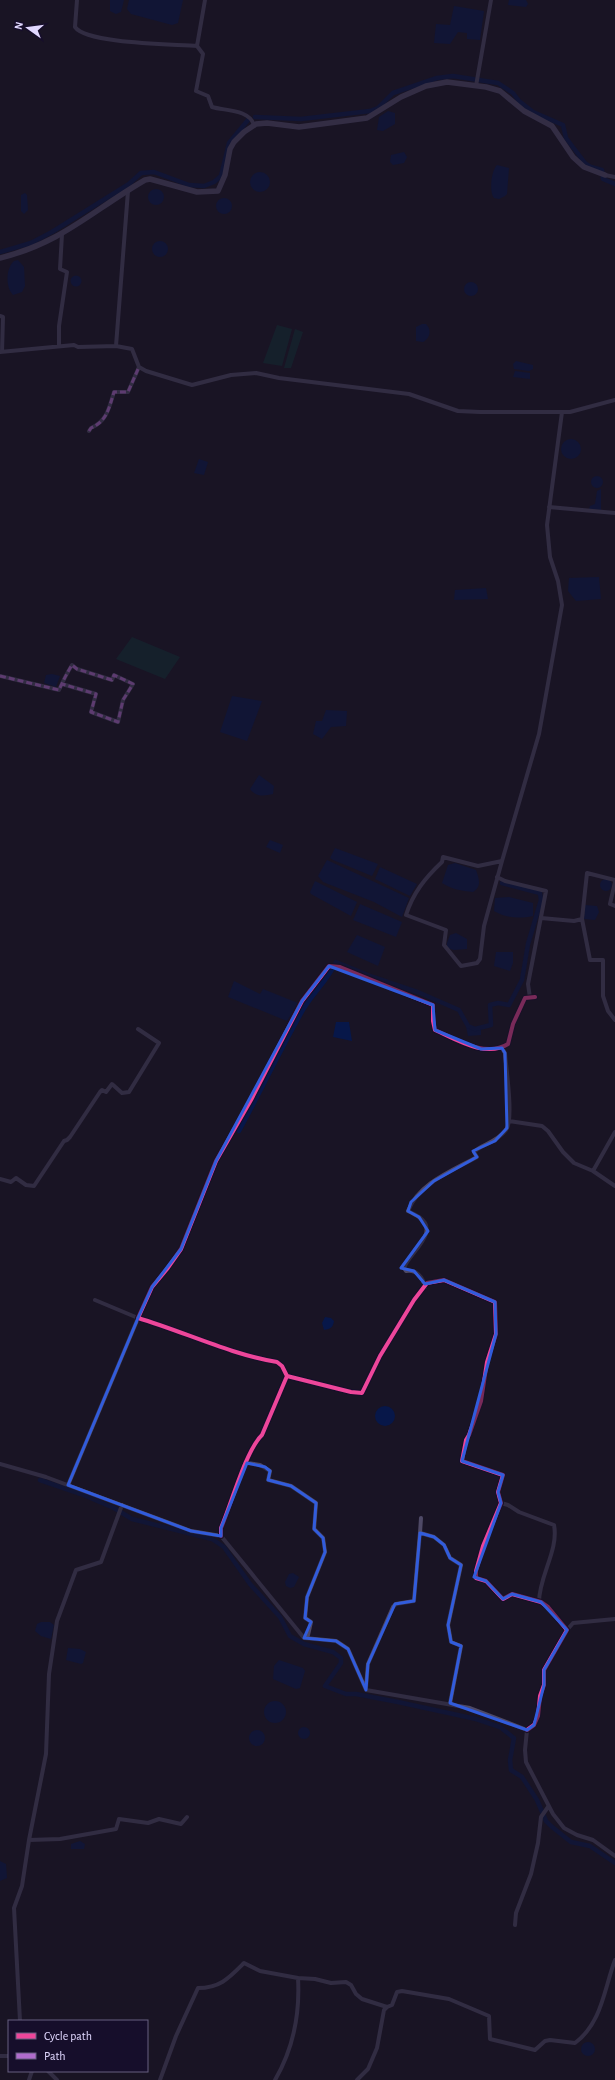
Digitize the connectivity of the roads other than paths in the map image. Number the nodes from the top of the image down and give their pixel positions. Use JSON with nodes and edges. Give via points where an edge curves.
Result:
{"nodes":[{"id":1,"x":77,"y":0,"type":"edge"},
{"id":2,"x":205,"y":0,"type":"edge"},
{"id":3,"x":491,"y":0,"type":"edge"},
{"id":4,"x":197,"y":46,"type":"junction"},
{"id":5,"x":476,"y":86,"type":"junction"},
{"id":6,"x":254,"y":125,"type":"junction"},
{"id":7,"x":605,"y":176,"type":"joint"},
{"id":8,"x":615,"y":177,"type":"edge"},
{"id":9,"x":128,"y":191,"type":"junction"},
{"id":10,"x":62,"y":234,"type":"junction"},
{"id":11,"x":0,"y":258,"type":"edge"},
{"id":12,"x":0,"y":316,"type":"edge"},
{"id":13,"x":59,"y":346,"type":"junction"},
{"id":14,"x":116,"y":346,"type":"junction"},
{"id":15,"x":1,"y":352,"type":"edge"},
{"id":16,"x":139,"y":367,"type":"junction"},
{"id":17,"x":615,"y":400,"type":"edge"},
{"id":18,"x":562,"y":412,"type":"junction"},
{"id":19,"x":89,"y":431,"type":"dead end"},
{"id":20,"x":549,"y":507,"type":"junction"},
{"id":21,"x":615,"y":513,"type":"edge"},
{"id":22,"x":0,"y":676,"type":"edge"},
{"id":23,"x":62,"y":684,"type":"junction"},
{"id":24,"x":502,"y":860,"type":"junction"},
{"id":25,"x":498,"y":877,"type":"junction"},
{"id":26,"x":615,"y":881,"type":"edge"},
{"id":27,"x":615,"y":906,"type":"edge"},
{"id":28,"x":541,"y":918,"type":"junction"},
{"id":29,"x":582,"y":919,"type":"junction"},
{"id":30,"x":535,"y":997,"type":"dead end"},
{"id":31,"x":530,"y":998,"type":"junction"},
{"id":32,"x":615,"y":1020,"type":"edge"},
{"id":33,"x":138,"y":1029,"type":"dead end"},
{"id":34,"x":502,"y":1048,"type":"junction"},
{"id":35,"x":509,"y":1121,"type":"junction"},
{"id":36,"x":615,"y":1132,"type":"edge"},
{"id":37,"x":593,"y":1171,"type":"junction"},
{"id":38,"x":0,"y":1179,"type":"edge"},
{"id":39,"x":615,"y":1186,"type":"edge"},
{"id":40,"x":425,"y":1287,"type":"junction"},
{"id":41,"x":96,"y":1300,"type":"dead end"},
{"id":42,"x":138,"y":1318,"type":"junction"},
{"id":43,"x":287,"y":1376,"type":"junction"},
{"id":44,"x":247,"y":1462,"type":"junction"},
{"id":45,"x":0,"y":1464,"type":"edge"},
{"id":46,"x":68,"y":1485,"type":"junction"},
{"id":47,"x":500,"y":1503,"type":"junction"},
{"id":48,"x":121,"y":1507,"type":"junction"},
{"id":49,"x":421,"y":1518,"type":"dead end"},
{"id":50,"x":420,"y":1533,"type":"junction"},
{"id":51,"x":221,"y":1536,"type":"junction"},
{"id":52,"x":539,"y":1602,"type":"junction"},
{"id":53,"x":615,"y":1619,"type":"edge"},
{"id":54,"x":568,"y":1630,"type":"junction"},
{"id":55,"x":304,"y":1638,"type":"junction"},
{"id":56,"x":366,"y":1690,"type":"junction"},
{"id":57,"x":450,"y":1703,"type":"junction"},
{"id":58,"x":527,"y":1730,"type":"junction"},
{"id":59,"x":547,"y":1808,"type":"junction"},
{"id":60,"x":187,"y":1817,"type":"dead end"},
{"id":61,"x":29,"y":1840,"type":"junction"},
{"id":62,"x":615,"y":1856,"type":"edge"},
{"id":63,"x":515,"y":1925,"type":"dead end"},
{"id":64,"x":615,"y":1960,"type":"edge"},
{"id":65,"x":298,"y":1978,"type":"junction"},
{"id":66,"x":387,"y":2007,"type":"junction"},
{"id":67,"x":20,"y":2020,"type":"edge"},
{"id":68,"x":49,"y":2072,"type":"edge"},
{"id":69,"x":57,"y":2080,"type":"edge"},
{"id":70,"x":160,"y":2080,"type":"edge"},
{"id":71,"x":275,"y":2080,"type":"edge"},
{"id":72,"x":357,"y":2080,"type":"edge"}],
"edges":[{"from":1,"to":4,"type":"street","via":[[75,27],[83,33],[108,39]]},
{"from":2,"to":4,"type":"street"},
{"from":3,"to":5,"type":"street"},
{"from":4,"to":6,"type":"street","via":[[203,54],[196,90],[208,96],[212,107],[246,115],[251,118]]},
{"from":5,"to":6,"type":"street","via":[[437,83],[394,100],[366,118],[298,127],[267,123]]},
{"from":5,"to":7,"type":"street","via":[[500,91],[524,111],[552,126],[579,162],[589,171]]},
{"from":6,"to":9,"type":"street","via":[[234,142],[230,149],[225,175],[218,191],[197,192],[150,179]]},
{"from":7,"to":8,"type":"street"},
{"from":9,"to":10,"type":"street"},
{"from":9,"to":14,"type":"street"},
{"from":10,"to":11,"type":"street","via":[[36,248]]},
{"from":10,"to":13,"type":"street","via":[[60,269],[67,272],[59,326]]},
{"from":12,"to":15,"type":"street","via":[[4,324]]},
{"from":13,"to":14,"type":"street"},
{"from":13,"to":15,"type":"street"},
{"from":14,"to":16,"type":"street","via":[[132,349]]},
{"from":16,"to":18,"type":"street","via":[[156,375],[192,385],[256,373],[409,394],[458,411]]},
{"from":16,"to":19,"type":"street","via":[[128,392],[114,392],[105,417]]},
{"from":17,"to":18,"type":"street"},
{"from":18,"to":20,"type":"street"},
{"from":20,"to":21,"type":"street"},
{"from":20,"to":24,"type":"street","via":[[547,525],[550,557],[558,581],[561,613],[539,734]]},
{"from":22,"to":23,"type":"street","via":[[59,690]]},
{"from":23,"to":23,"type":"street","via":[[72,665],[112,680],[114,675],[132,684],[123,700],[118,722],[91,712],[96,694]]},
{"from":24,"to":25,"type":"street"},
{"from":24,"to":25,"type":"street","via":[[478,866],[444,858],[417,889],[406,915],[446,930],[444,945],[461,966],[477,963]]},
{"from":25,"to":28,"type":"street","via":[[546,891]]},
{"from":26,"to":27,"type":"street","via":[[610,904]]},
{"from":26,"to":29,"type":"street","via":[[587,873]]},
{"from":28,"to":29,"type":"street","via":[[574,921]]},
{"from":28,"to":31,"type":"street","via":[[528,984]]},
{"from":29,"to":32,"type":"street","via":[[590,960],[603,960],[603,996],[608,1011]]},
{"from":30,"to":31,"type":"street"},
{"from":31,"to":34,"type":"street","via":[[525,998],[521,1004],[508,1044]]},
{"from":33,"to":38,"type":"street","via":[[159,1043],[129,1092],[122,1092],[112,1084],[106,1092],[102,1090],[70,1137],[61,1144],[34,1186],[26,1185],[16,1178],[11,1182]]},
{"from":34,"to":35,"type":"street","via":[[505,1053]]},
{"from":34,"to":42,"type":"street","via":[[481,1049],[435,1030],[433,1005],[340,967],[329,966],[302,1001],[216,1161],[181,1249],[152,1287]]},
{"from":35,"to":37,"type":"street","via":[[542,1126],[574,1163]]},
{"from":35,"to":40,"type":"street","via":[[507,1128],[495,1141],[474,1152],[477,1157],[434,1181],[411,1202],[408,1211],[419,1217],[428,1231],[404,1268],[420,1276]]},
{"from":36,"to":37,"type":"street"},
{"from":37,"to":39,"type":"street"},
{"from":40,"to":43,"type":"street","via":[[380,1356],[362,1394]]},
{"from":40,"to":47,"type":"street","via":[[428,1283],[444,1280],[495,1302],[496,1334],[462,1461],[503,1475],[498,1492]]},
{"from":41,"to":42,"type":"street"},
{"from":42,"to":43,"type":"street","via":[[232,1352],[277,1362]]},
{"from":42,"to":46,"type":"street"},
{"from":43,"to":44,"type":"street","via":[[262,1435],[256,1440]]},
{"from":44,"to":51,"type":"street","via":[[221,1528]]},
{"from":44,"to":55,"type":"street","via":[[270,1471],[268,1480],[291,1486],[316,1503],[314,1529],[323,1538],[325,1552],[308,1597],[305,1618],[311,1622],[308,1634]]},
{"from":45,"to":46,"type":"street"},
{"from":46,"to":48,"type":"street"},
{"from":47,"to":52,"type":"street","via":[[554,1525],[555,1537],[545,1568]]},
{"from":47,"to":52,"type":"street","via":[[483,1546],[476,1578],[486,1581],[503,1599],[512,1594]]},
{"from":48,"to":51,"type":"street","via":[[191,1530]]},
{"from":48,"to":61,"type":"street","via":[[101,1562],[76,1570],[57,1620],[49,1674],[46,1754]]},
{"from":49,"to":50,"type":"street"},
{"from":50,"to":56,"type":"street","via":[[414,1601],[396,1604],[393,1607],[368,1664]]},
{"from":50,"to":57,"type":"street","via":[[434,1537],[444,1546],[450,1558],[462,1565],[448,1625],[451,1642],[461,1646]]},
{"from":51,"to":55,"type":"street"},
{"from":52,"to":54,"type":"street","via":[[548,1607]]},
{"from":53,"to":54,"type":"street","via":[[573,1623]]},
{"from":54,"to":58,"type":"street","via":[[544,1670],[538,1716],[534,1725]]},
{"from":55,"to":56,"type":"street","via":[[336,1641],[348,1649]]},
{"from":56,"to":57,"type":"street"},
{"from":57,"to":58,"type":"street"},
{"from":58,"to":59,"type":"street","via":[[526,1762]]},
{"from":59,"to":62,"type":"street","via":[[564,1828],[593,1840]]},
{"from":59,"to":63,"type":"street","via":[[541,1817],[531,1874],[516,1912]]},
{"from":60,"to":61,"type":"street","via":[[181,1824],[159,1819],[148,1823],[119,1819],[116,1829],[60,1839]]},
{"from":61,"to":67,"type":"street","via":[[22,1886],[14,1908]]},
{"from":64,"to":66,"type":"street","via":[[604,2000],[594,2023],[585,2036],[575,2043],[550,2040],[535,2050],[490,2039],[488,2016],[459,2002],[427,1994],[397,1992],[392,2005]]},
{"from":65,"to":66,"type":"street","via":[[331,1983],[346,1982],[362,1999]]},
{"from":65,"to":70,"type":"street","via":[[260,1971],[244,1963],[230,1978],[212,1988],[198,1988],[176,2036]]},
{"from":65,"to":71,"type":"street","via":[[298,2005],[292,2041]]},
{"from":66,"to":72,"type":"street","via":[[384,2010],[377,2048],[368,2068]]},
{"from":68,"to":69,"type":"street"}]}
